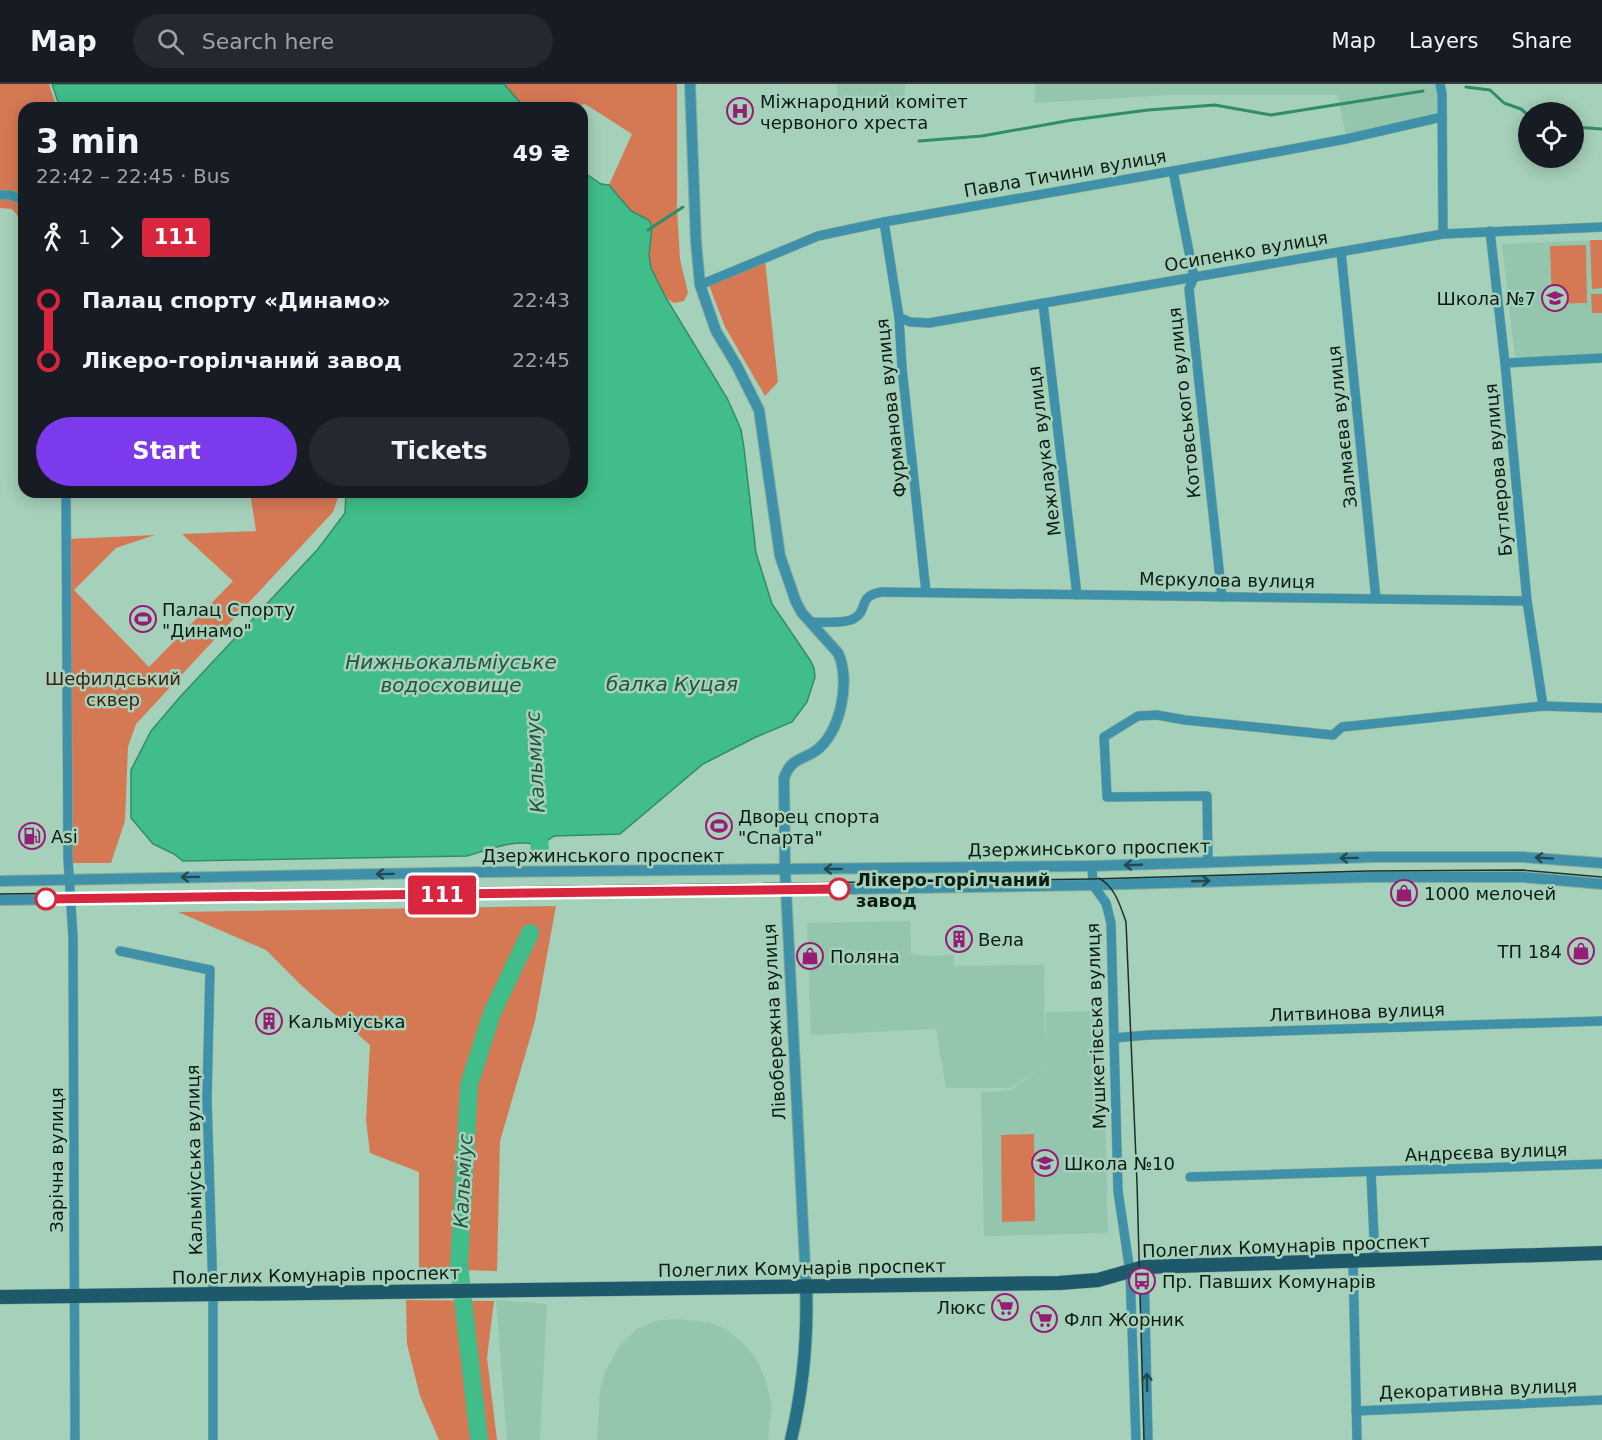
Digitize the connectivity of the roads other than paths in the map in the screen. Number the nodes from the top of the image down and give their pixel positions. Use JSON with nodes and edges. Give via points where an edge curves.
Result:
{"nodes":[{"id":1,"x":690,"y":84,"type":"edge"},
{"id":2,"x":1440,"y":84,"type":"edge"},
{"id":3,"x":1442,"y":117,"type":"junction"},
{"id":4,"x":1173,"y":171,"type":"junction"},
{"id":5,"x":0,"y":195,"type":"edge"},
{"id":6,"x":18,"y":198,"type":"edge"},
{"id":7,"x":884,"y":222,"type":"junction"},
{"id":8,"x":1602,"y":227,"type":"edge"},
{"id":9,"x":1490,"y":231,"type":"junction"},
{"id":10,"x":1443,"y":234,"type":"junction"},
{"id":11,"x":1341,"y":252,"type":"junction"},
{"id":12,"x":1194,"y":277,"type":"junction"},
{"id":13,"x":700,"y":285,"type":"junction"},
{"id":14,"x":1043,"y":303,"type":"junction"},
{"id":15,"x":899,"y":317,"type":"junction"},
{"id":16,"x":1602,"y":358,"type":"edge"},
{"id":17,"x":1505,"y":363,"type":"junction"},
{"id":18,"x":66,"y":498,"type":"edge"},
{"id":19,"x":926,"y":592,"type":"junction"},
{"id":20,"x":1077,"y":595,"type":"junction"},
{"id":21,"x":1222,"y":597,"type":"junction"},
{"id":22,"x":1376,"y":599,"type":"junction"},
{"id":23,"x":1527,"y":601,"type":"junction"},
{"id":24,"x":810,"y":622,"type":"junction"},
{"id":25,"x":1543,"y":706,"type":"junction"},
{"id":26,"x":1602,"y":708,"type":"edge"},
{"id":27,"x":1208,"y":862,"type":"junction"},
{"id":28,"x":1602,"y":863,"type":"edge"},
{"id":29,"x":1092,"y":866,"type":"junction"},
{"id":30,"x":785,"y":870,"type":"junction"},
{"id":31,"x":69,"y":880,"type":"junction"},
{"id":32,"x":0,"y":881,"type":"edge"},
{"id":33,"x":1602,"y":884,"type":"edge"},
{"id":34,"x":1093,"y":885,"type":"junction"},
{"id":35,"x":786,"y":890,"type":"junction"},
{"id":36,"x":69,"y":899,"type":"junction"},
{"id":37,"x":0,"y":900,"type":"edge"},
{"id":38,"x":120,"y":951,"type":"dead end"},
{"id":39,"x":1602,"y":1021,"type":"edge"},
{"id":40,"x":1114,"y":1038,"type":"junction"},
{"id":41,"x":1602,"y":1164,"type":"edge"},
{"id":42,"x":1371,"y":1172,"type":"junction"},
{"id":43,"x":1190,"y":1177,"type":"dead end"},
{"id":44,"x":1602,"y":1253,"type":"edge"},
{"id":45,"x":1353,"y":1260,"type":"junction"},
{"id":46,"x":1375,"y":1260,"type":"junction"},
{"id":47,"x":1144,"y":1267,"type":"junction"},
{"id":48,"x":1130,"y":1272,"type":"junction"},
{"id":49,"x":806,"y":1286,"type":"junction"},
{"id":50,"x":213,"y":1294,"type":"junction"},
{"id":51,"x":73,"y":1296,"type":"junction"},
{"id":52,"x":0,"y":1297,"type":"edge"},
{"id":53,"x":1602,"y":1400,"type":"edge"},
{"id":54,"x":1356,"y":1411,"type":"junction"},
{"id":55,"x":75,"y":1440,"type":"edge"},
{"id":56,"x":213,"y":1440,"type":"edge"},
{"id":57,"x":792,"y":1440,"type":"edge"},
{"id":58,"x":1136,"y":1440,"type":"edge"},
{"id":59,"x":1148,"y":1440,"type":"edge"},
{"id":60,"x":1357,"y":1440,"type":"edge"}],
"edges":[{"from":1,"to":13,"type":"street","name":"Лівобережна вулиця"},
{"from":2,"to":3,"type":"street"},
{"from":3,"to":4,"type":"street","name":"Павла Тичини вулиця"},
{"from":3,"to":10,"type":"street"},
{"from":4,"to":7,"type":"street","name":"Павла Тичини вулиця"},
{"from":4,"to":12,"type":"street","name":"Котовського вулиця"},
{"from":5,"to":6,"type":"street"},
{"from":7,"to":13,"type":"street","name":"Павла Тичини вулиця","via":[[818,236]]},
{"from":7,"to":15,"type":"street","name":"Фурманова вулиця"},
{"from":8,"to":9,"type":"street","name":"Осипенко вулиця"},
{"from":9,"to":10,"type":"street","name":"Осипенко вулиця"},
{"from":9,"to":17,"type":"street","name":"Бутлерова вулиця"},
{"from":10,"to":11,"type":"street","name":"Осипенко вулиця"},
{"from":11,"to":12,"type":"street","name":"Осипенко вулиця"},
{"from":11,"to":22,"type":"street","name":"Залмаєва вулиця"},
{"from":12,"to":14,"type":"street","name":"Осипенко вулиця"},
{"from":12,"to":21,"type":"street","name":"Котовського вулиця","via":[[1188,289]]},
{"from":13,"to":24,"type":"street","name":"Лівобережна вулиця","via":[[716,331],[759,410],[780,556],[796,602]]},
{"from":14,"to":15,"type":"street","name":"Осипенко вулиця","via":[[929,323]]},
{"from":14,"to":20,"type":"street","name":"Межлаука вулиця"},
{"from":15,"to":19,"type":"street","name":"Фурманова вулиця"},
{"from":16,"to":17,"type":"street"},
{"from":17,"to":23,"type":"street","name":"Бутлерова вулиця"},
{"from":18,"to":31,"type":"street","name":"Зарічна вулиця"},
{"from":19,"to":20,"type":"street","name":"Мєркулова вулиця"},
{"from":19,"to":24,"type":"street","name":"Мєркулова вулиця","via":[[870,594],[851,621]]},
{"from":20,"to":21,"type":"street","name":"Мєркулова вулиця"},
{"from":21,"to":22,"type":"street","name":"Мєркулова вулиця"},
{"from":22,"to":23,"type":"street","name":"Мєркулова вулиця"},
{"from":23,"to":25,"type":"street","name":"Бутлерова вулиця"},
{"from":24,"to":30,"type":"street","name":"Лівобережна вулиця","via":[[842,661],[843,697],[836,725],[827,739],[795,762],[784,778]]},
{"from":25,"to":26,"type":"street"},
{"from":25,"to":27,"type":"street","via":[[1342,727],[1333,735],[1138,716],[1104,737],[1107,797],[1206,796]]},
{"from":28,"to":27,"type":"street","name":"Дзержинського проспект","one_way":true,"via":[[1522,857]]},
{"from":27,"to":29,"type":"street","name":"Дзержинського проспект","one_way":true},
{"from":29,"to":30,"type":"street","name":"Дзержинського проспект","one_way":true},
{"from":29,"to":34,"type":"street","name":"Мушкетівська вулиця"},
{"from":30,"to":31,"type":"street","name":"Дзержинського проспект","one_way":true},
{"from":30,"to":35,"type":"street","name":"Лівобережна вулиця"},
{"from":31,"to":32,"type":"street","name":"Дзержинського проспект"},
{"from":31,"to":36,"type":"street","name":"Зарічна вулиця"},
{"from":34,"to":33,"type":"street","name":"Дзержинського проспект","one_way":true,"via":[[1379,877],[1522,877]]},
{"from":34,"to":35,"type":"street","name":"Дзержинського проспект"},
{"from":34,"to":40,"type":"street","name":"Мушкетівська вулиця","via":[[1106,903],[1111,923]]},
{"from":35,"to":36,"type":"street","name":"Дзержинського проспект"},
{"from":35,"to":49,"type":"street","name":"Лівобережна вулиця"},
{"from":36,"to":37,"type":"street","name":"Дзержинського проспект"},
{"from":36,"to":51,"type":"street","name":"Зарічна вулиця","via":[[73,937]]},
{"from":38,"to":50,"type":"street","name":"Кальміуська вулиця","via":[[210,970],[207,1099]]},
{"from":39,"to":40,"type":"street","name":"Литвинова вулиця"},
{"from":40,"to":48,"type":"street","name":"Мушкетівська вулиця","via":[[1118,1191]]},
{"from":41,"to":42,"type":"street","name":"Андрєєва вулиця"},
{"from":42,"to":43,"type":"street","name":"Андрєєва вулиця"},
{"from":42,"to":46,"type":"street"},
{"from":44,"to":46,"type":"main road","name":"Полеглих Комунарів проспект"},
{"from":45,"to":46,"type":"main road","name":"Полеглих Комунарів проспект"},
{"from":45,"to":47,"type":"main road","name":"Полеглих Комунарів проспект"},
{"from":45,"to":54,"type":"street"},
{"from":47,"to":48,"type":"main road","name":"Полеглих Комунарів проспект"},
{"from":59,"to":47,"type":"street","one_way":true},
{"from":48,"to":49,"type":"main road","name":"Полеглих Комунарів проспект","via":[[1098,1280],[1059,1283]]},
{"from":48,"to":58,"type":"street","name":"Мушкетівська вулиця"},
{"from":49,"to":50,"type":"main road","name":"Полеглих Комунарів проспект"},
{"from":49,"to":57,"type":"main road","name":"Лівобережна вулиця","via":[[804,1370]]},
{"from":50,"to":51,"type":"main road","name":"Полеглих Комунарів проспект"},
{"from":50,"to":56,"type":"street","name":"Кальміуська вулиця"},
{"from":51,"to":52,"type":"main road","name":"Полеглих Комунарів проспект"},
{"from":51,"to":55,"type":"street","name":"Зарічна вулиця"},
{"from":53,"to":54,"type":"street","name":"Декоративна вулиця"},
{"from":54,"to":60,"type":"street"}]}
